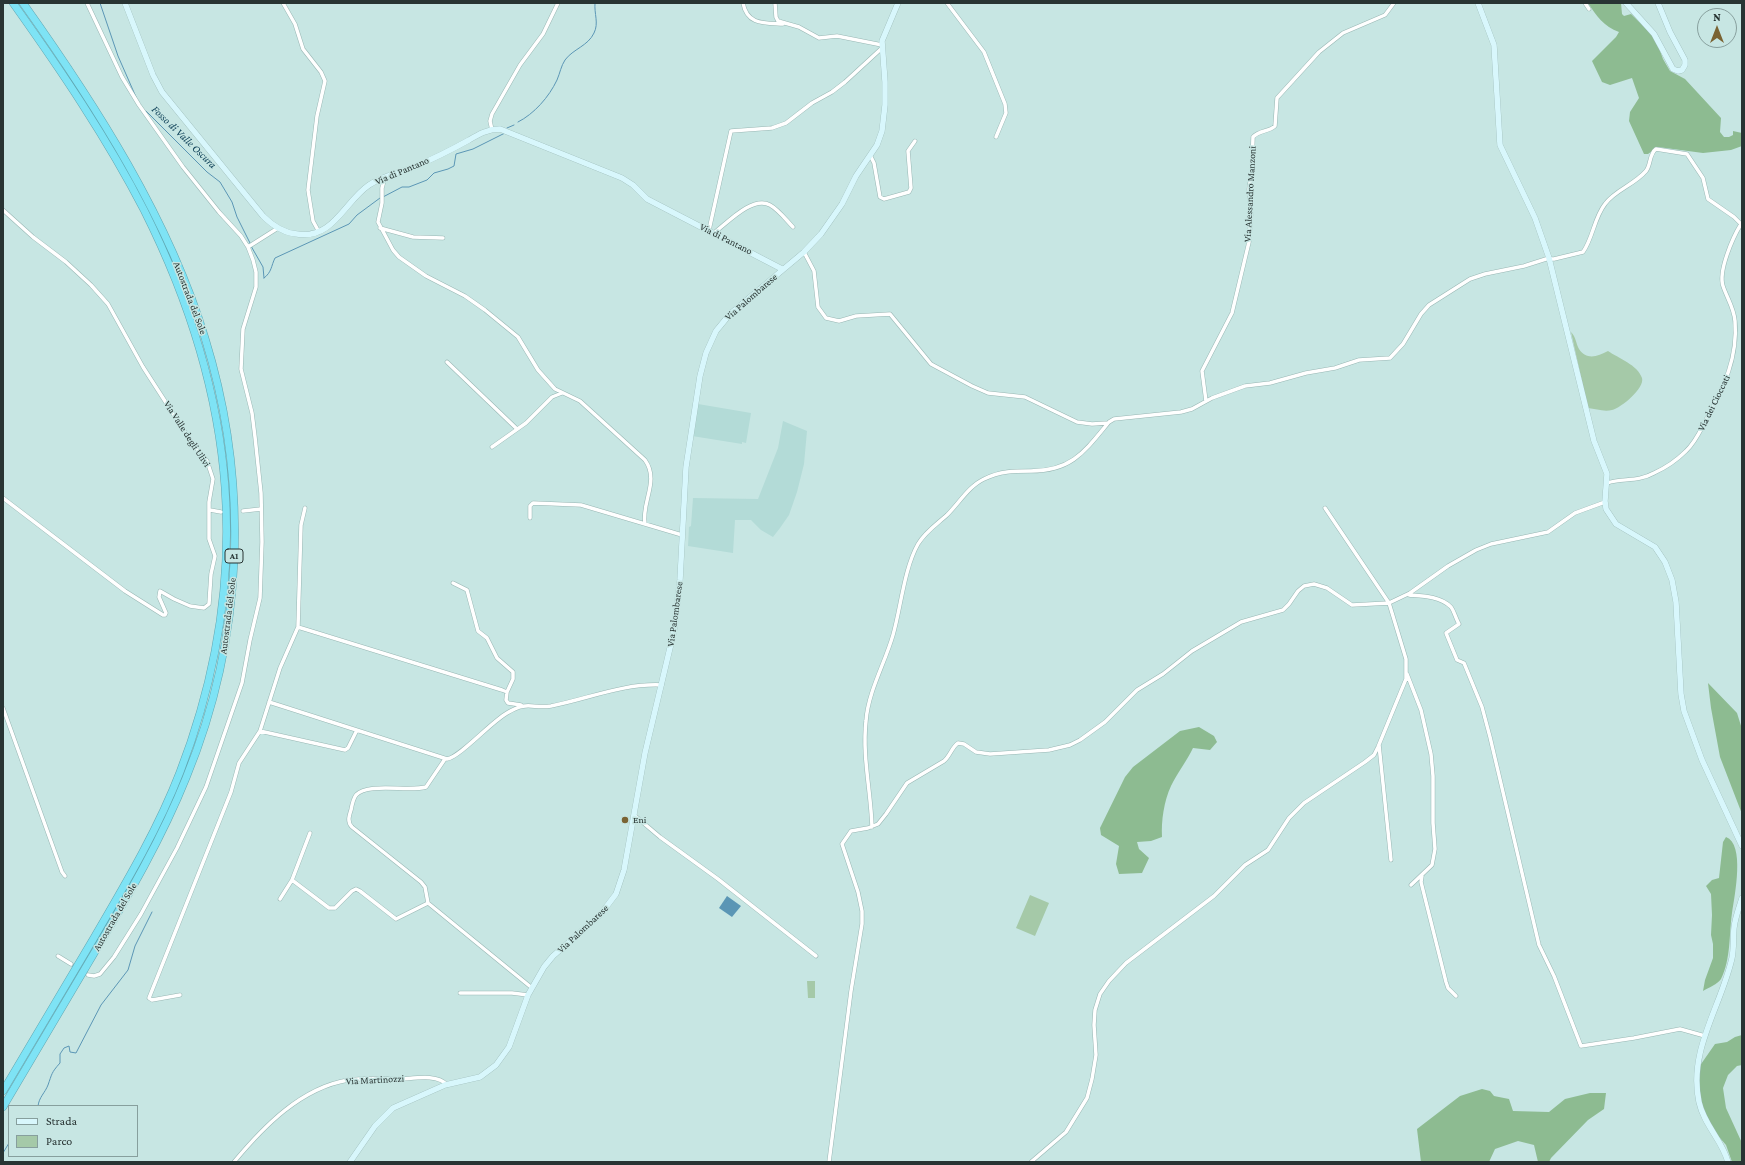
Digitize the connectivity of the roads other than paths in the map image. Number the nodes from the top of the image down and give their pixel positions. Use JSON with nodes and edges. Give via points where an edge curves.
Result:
{"nodes":[{"id":1,"x":13,"y":3,"type":"edge"},
{"id":2,"x":23,"y":3,"type":"edge"},
{"id":3,"x":87,"y":3,"type":"edge"},
{"id":4,"x":125,"y":3,"type":"edge"},
{"id":5,"x":283,"y":3,"type":"edge"},
{"id":6,"x":558,"y":3,"type":"edge"},
{"id":7,"x":743,"y":3,"type":"edge"},
{"id":8,"x":774,"y":3,"type":"edge"},
{"id":9,"x":898,"y":3,"type":"edge"},
{"id":10,"x":947,"y":3,"type":"edge"},
{"id":11,"x":1394,"y":3,"type":"edge"},
{"id":12,"x":1478,"y":3,"type":"edge"},
{"id":13,"x":1585,"y":3,"type":"edge"},
{"id":14,"x":1626,"y":3,"type":"edge"},
{"id":15,"x":1658,"y":3,"type":"edge"},
{"id":16,"x":1589,"y":8,"type":"dead end"},
{"id":17,"x":789,"y":24,"type":"junction"},
{"id":18,"x":882,"y":46,"type":"junction"},
{"id":19,"x":492,"y":130,"type":"junction"},
{"id":20,"x":996,"y":137,"type":"dead end"},
{"id":21,"x":915,"y":141,"type":"dead end"},
{"id":22,"x":870,"y":155,"type":"junction"},
{"id":23,"x":386,"y":177,"type":"junction"},
{"id":24,"x":3,"y":210,"type":"edge"},
{"id":25,"x":1741,"y":223,"type":"edge"},
{"id":26,"x":793,"y":227,"type":"dead end"},
{"id":27,"x":278,"y":228,"type":"junction"},
{"id":28,"x":380,"y":228,"type":"junction"},
{"id":29,"x":711,"y":231,"type":"junction"},
{"id":30,"x":319,"y":232,"type":"junction"},
{"id":31,"x":443,"y":238,"type":"dead end"},
{"id":32,"x":248,"y":247,"type":"junction"},
{"id":33,"x":804,"y":252,"type":"junction"},
{"id":34,"x":1549,"y":258,"type":"junction"},
{"id":35,"x":782,"y":270,"type":"junction"},
{"id":36,"x":447,"y":362,"type":"dead end"},
{"id":37,"x":562,"y":393,"type":"junction"},
{"id":38,"x":1206,"y":401,"type":"junction"},
{"id":39,"x":1108,"y":424,"type":"junction"},
{"id":40,"x":517,"y":429,"type":"junction"},
{"id":41,"x":492,"y":446,"type":"dead end"},
{"id":42,"x":1607,"y":483,"type":"junction"},
{"id":43,"x":3,"y":498,"type":"edge"},
{"id":44,"x":1605,"y":502,"type":"junction"},
{"id":45,"x":305,"y":508,"type":"dead end"},
{"id":46,"x":1325,"y":508,"type":"dead end"},
{"id":47,"x":261,"y":509,"type":"junction"},
{"id":48,"x":210,"y":510,"type":"junction"},
{"id":49,"x":243,"y":511,"type":"dead end"},
{"id":50,"x":221,"y":512,"type":"dead end"},
{"id":51,"x":530,"y":518,"type":"dead end"},
{"id":52,"x":645,"y":524,"type":"junction"},
{"id":53,"x":682,"y":535,"type":"junction"},
{"id":54,"x":453,"y":583,"type":"dead end"},
{"id":55,"x":1408,"y":594,"type":"junction"},
{"id":56,"x":1389,"y":603,"type":"junction"},
{"id":57,"x":298,"y":627,"type":"junction"},
{"id":58,"x":1407,"y":674,"type":"junction"},
{"id":59,"x":662,"y":686,"type":"junction"},
{"id":60,"x":507,"y":692,"type":"junction"},
{"id":61,"x":269,"y":702,"type":"junction"},
{"id":62,"x":524,"y":705,"type":"junction"},
{"id":63,"x":3,"y":708,"type":"edge"},
{"id":64,"x":356,"y":730,"type":"junction"},
{"id":65,"x":260,"y":731,"type":"junction"},
{"id":66,"x":1379,"y":744,"type":"junction"},
{"id":67,"x":445,"y":759,"type":"junction"},
{"id":68,"x":633,"y":815,"type":"junction"},
{"id":69,"x":872,"y":827,"type":"junction"},
{"id":70,"x":310,"y":833,"type":"dead end"},
{"id":71,"x":1742,"y":846,"type":"edge"},
{"id":72,"x":1391,"y":860,"type":"dead end"},
{"id":73,"x":65,"y":876,"type":"dead end"},
{"id":74,"x":1422,"y":876,"type":"junction"},
{"id":75,"x":292,"y":880,"type":"junction"},
{"id":76,"x":1411,"y":885,"type":"dead end"},
{"id":77,"x":1742,"y":898,"type":"edge"},
{"id":78,"x":280,"y":899,"type":"dead end"},
{"id":79,"x":428,"y":903,"type":"junction"},
{"id":80,"x":58,"y":956,"type":"dead end"},
{"id":81,"x":816,"y":956,"type":"dead end"},
{"id":82,"x":71,"y":964,"type":"tunnel mouth"},
{"id":83,"x":88,"y":975,"type":"dead end"},
{"id":84,"x":532,"y":988,"type":"junction"},
{"id":85,"x":460,"y":993,"type":"dead end"},
{"id":86,"x":180,"y":994,"type":"dead end"},
{"id":87,"x":528,"y":996,"type":"junction"},
{"id":88,"x":1456,"y":996,"type":"dead end"},
{"id":89,"x":1705,"y":1036,"type":"junction"},
{"id":90,"x":447,"y":1085,"type":"junction"},
{"id":91,"x":3,"y":1091,"type":"edge"},
{"id":92,"x":3,"y":1107,"type":"edge"},
{"id":93,"x":234,"y":1162,"type":"edge"},
{"id":94,"x":350,"y":1162,"type":"edge"},
{"id":95,"x":829,"y":1162,"type":"edge"},
{"id":96,"x":1031,"y":1162,"type":"edge"},
{"id":97,"x":1728,"y":1162,"type":"edge"}],
"edges":[{"from":1,"to":91,"type":"highway","name":"Autostrada del Sole","number":"A1","via":[[101,135],[143,210],[174,275],[196,337],[219,430],[226,496],[227,542],[224,600],[214,663],[199,721],[180,774],[120,894]]},
{"from":2,"to":92,"type":"highway","name":"Autostrada del Sole","number":"A1","via":[[108,131],[150,206],[181,272],[205,336],[218,386],[230,450],[235,504],[235,548],[232,600],[222,663],[187,776],[163,829],[128,895]]},
{"from":3,"to":32,"type":"street","via":[[120,73],[139,105],[181,164]]},
{"from":4,"to":27,"type":"street","name":"Via di Pantano","via":[[162,92],[263,216]]},
{"from":5,"to":30,"type":"street","via":[[295,24],[302,49],[325,82],[317,116],[308,188],[313,221]]},
{"from":6,"to":19,"type":"street","via":[[543,34],[520,65],[492,114]]},
{"from":7,"to":17,"type":"street","via":[[746,13],[753,20]]},
{"from":8,"to":17,"type":"street","via":[[777,20]]},
{"from":9,"to":18,"type":"street","name":"Via Palombarese","via":[[885,32]]},
{"from":10,"to":20,"type":"street","via":[[985,54],[1005,104],[1006,113]]},
{"from":11,"to":38,"type":"street","name":"Via Alessandro Manzoni","via":[[1385,15],[1343,33],[1321,51],[1277,98],[1274,128],[1254,136],[1249,189],[1249,242],[1232,313],[1202,371]]},
{"from":12,"to":34,"type":"street","via":[[1494,44],[1501,147],[1536,220]]},
{"from":13,"to":16,"type":"street"},
{"from":14,"to":15,"type":"street","via":[[1654,34],[1673,68],[1682,70],[1685,60]]},
{"from":17,"to":18,"type":"street","via":[[819,38],[837,36]]},
{"from":18,"to":22,"type":"street","name":"Via Palombarese","via":[[886,82],[884,117],[880,138]]},
{"from":18,"to":29,"type":"street","via":[[845,82],[786,123],[774,127],[731,130]]},
{"from":19,"to":23,"type":"street","name":"Via di Pantano"},
{"from":19,"to":29,"type":"street","name":"Via di Pantano","via":[[508,131],[622,178],[646,199]]},
{"from":21,"to":22,"type":"street","via":[[908,152],[911,188],[909,192],[883,199],[880,197],[874,161]]},
{"from":22,"to":33,"type":"street","name":"Via Palombarese","via":[[830,222]]},
{"from":23,"to":28,"type":"street","via":[[378,217]]},
{"from":23,"to":30,"type":"street","name":"Via di Pantano","via":[[366,188],[336,220]]},
{"from":24,"to":48,"type":"street","name":"Via Valle degli Ulivi","via":[[66,262],[91,285],[112,310],[144,367],[192,443],[207,461],[213,477]]},
{"from":25,"to":34,"type":"street","via":[[1708,199],[1703,178],[1687,154],[1656,149],[1645,172],[1604,206],[1584,251]]},
{"from":25,"to":42,"type":"street","name":"Via dei Cioccati","via":[[1722,276],[1735,326],[1731,366],[1718,397],[1697,437],[1680,456],[1646,477]]},
{"from":26,"to":29,"type":"street","via":[[772,206],[759,202]]},
{"from":27,"to":30,"type":"street","name":"Via di Pantano","via":[[300,235]]},
{"from":27,"to":32,"type":"street"},
{"from":28,"to":31,"type":"street","via":[[413,237]]},
{"from":28,"to":37,"type":"street","via":[[399,257],[428,277],[470,299],[517,336],[541,373],[554,389]]},
{"from":29,"to":35,"type":"street","name":"Via di Pantano"},
{"from":32,"to":47,"type":"street","via":[[257,283],[243,334],[241,372],[253,419]]},
{"from":33,"to":35,"type":"street","name":"Via Palombarese"},
{"from":33,"to":39,"type":"street","via":[[814,270],[818,306],[822,314],[828,318],[839,321],[856,316],[889,314],[931,364],[977,389],[992,394],[1025,397],[1077,422]]},
{"from":34,"to":38,"type":"street","via":[[1480,275],[1441,296],[1425,309],[1406,340],[1390,358],[1359,360],[1335,368],[1247,386]]},
{"from":34,"to":42,"type":"street","via":[[1594,441],[1607,472]]},
{"from":35,"to":53,"type":"street","name":"Via Palombarese","via":[[728,316],[707,350],[687,459]]},
{"from":36,"to":40,"type":"street"},
{"from":37,"to":40,"type":"street","via":[[552,397]]},
{"from":37,"to":52,"type":"street","via":[[580,401],[646,461],[651,478],[644,515]]},
{"from":38,"to":39,"type":"street","via":[[1181,412],[1116,419]]},
{"from":39,"to":69,"type":"street","via":[[1085,451],[1062,466],[1045,470],[1008,471],[981,481],[919,542],[912,558],[893,636],[866,717],[865,740]]},
{"from":40,"to":41,"type":"street"},
{"from":42,"to":44,"type":"street"},
{"from":43,"to":48,"type":"street","name":"Via Valle degli Ulivi","via":[[124,591],[164,615],[166,613],[158,596],[160,591],[195,607],[205,608],[210,601],[215,556],[209,539]]},
{"from":44,"to":55,"type":"street","via":[[1575,513],[1548,532],[1476,550]]},
{"from":44,"to":71,"type":"street","via":[[1616,524],[1653,546],[1669,570],[1676,602],[1684,709],[1707,772]]},
{"from":45,"to":57,"type":"street","via":[[301,525]]},
{"from":46,"to":56,"type":"street"},
{"from":47,"to":49,"type":"street"},
{"from":47,"to":83,"type":"street","via":[[260,598],[242,684],[218,756],[194,814],[136,923],[101,974]]},
{"from":48,"to":50,"type":"street"},
{"from":51,"to":52,"type":"street","via":[[530,506],[533,503],[568,503]]},
{"from":52,"to":53,"type":"street"},
{"from":53,"to":59,"type":"street","name":"Via Palombarese","via":[[675,622]]},
{"from":54,"to":60,"type":"street","via":[[467,590],[478,630],[488,640],[497,658],[514,674]]},
{"from":55,"to":56,"type":"street"},
{"from":55,"to":89,"type":"street","via":[[1432,597],[1444,602],[1451,607],[1458,624],[1446,633],[1457,660],[1464,663],[1482,707],[1539,945],[1554,976],[1580,1046],[1680,1029]]},
{"from":56,"to":58,"type":"street","via":[[1405,657]]},
{"from":56,"to":69,"type":"street","via":[[1352,605],[1329,589],[1314,584],[1304,586],[1283,610],[1242,621],[1192,651],[1139,689],[1110,718],[1074,743],[1055,749],[990,754],[976,752],[964,744],[957,743],[945,760],[905,784],[884,818]]},
{"from":57,"to":60,"type":"street"},
{"from":57,"to":61,"type":"street","via":[[281,665]]},
{"from":58,"to":66,"type":"street"},
{"from":58,"to":74,"type":"street","via":[[1422,714],[1433,768],[1432,820],[1435,852],[1432,863]]},
{"from":59,"to":62,"type":"street","via":[[628,687],[550,706]]},
{"from":59,"to":68,"type":"street","name":"Via Palombarese","via":[[645,750]]},
{"from":60,"to":62,"type":"street","via":[[508,704]]},
{"from":61,"to":64,"type":"street"},
{"from":61,"to":65,"type":"street"},
{"from":62,"to":67,"type":"street","via":[[504,715],[452,758]]},
{"from":63,"to":73,"type":"street"},
{"from":64,"to":65,"type":"street","via":[[345,750]]},
{"from":64,"to":67,"type":"street"},
{"from":65,"to":86,"type":"street","via":[[236,768],[231,792],[149,998],[152,1000]]},
{"from":66,"to":72,"type":"street"},
{"from":66,"to":96,"type":"street","via":[[1368,760],[1302,805],[1289,818],[1273,844],[1245,865],[1214,896],[1124,965],[1109,981],[1099,997],[1094,1012],[1096,1059],[1087,1098],[1066,1132]]},
{"from":67,"to":79,"type":"street","via":[[425,787],[359,793],[354,799],[349,818],[352,827],[422,883]]},
{"from":68,"to":81,"type":"street"},
{"from":68,"to":84,"type":"street","name":"Via Palombarese","via":[[623,874],[614,898],[599,917],[550,959]]},
{"from":69,"to":95,"type":"street","via":[[851,831],[842,844],[858,892],[862,924]]},
{"from":70,"to":75,"type":"street"},
{"from":74,"to":76,"type":"street"},
{"from":74,"to":88,"type":"street","via":[[1421,881],[1446,984]]},
{"from":75,"to":78,"type":"street"},
{"from":75,"to":79,"type":"street","via":[[330,909],[335,908],[356,889],[396,919]]},
{"from":77,"to":89,"type":"street","via":[[1735,921],[1732,959]]},
{"from":79,"to":84,"type":"street"},
{"from":80,"to":82,"type":"street"},
{"from":84,"to":87,"type":"street","name":"Via Palombarese"},
{"from":85,"to":87,"type":"street","via":[[515,993]]},
{"from":87,"to":90,"type":"street","name":"Via Palombarese","via":[[510,1045],[496,1065],[478,1078]]},
{"from":89,"to":97,"type":"street","via":[[1696,1071],[1698,1100],[1704,1119],[1722,1147]]},
{"from":90,"to":93,"type":"street","name":"Via Martinozzi","via":[[440,1079],[413,1078],[357,1079],[324,1087],[272,1121]]},
{"from":90,"to":94,"type":"street","name":"Via Palombarese","via":[[391,1109],[375,1126]]}]}
